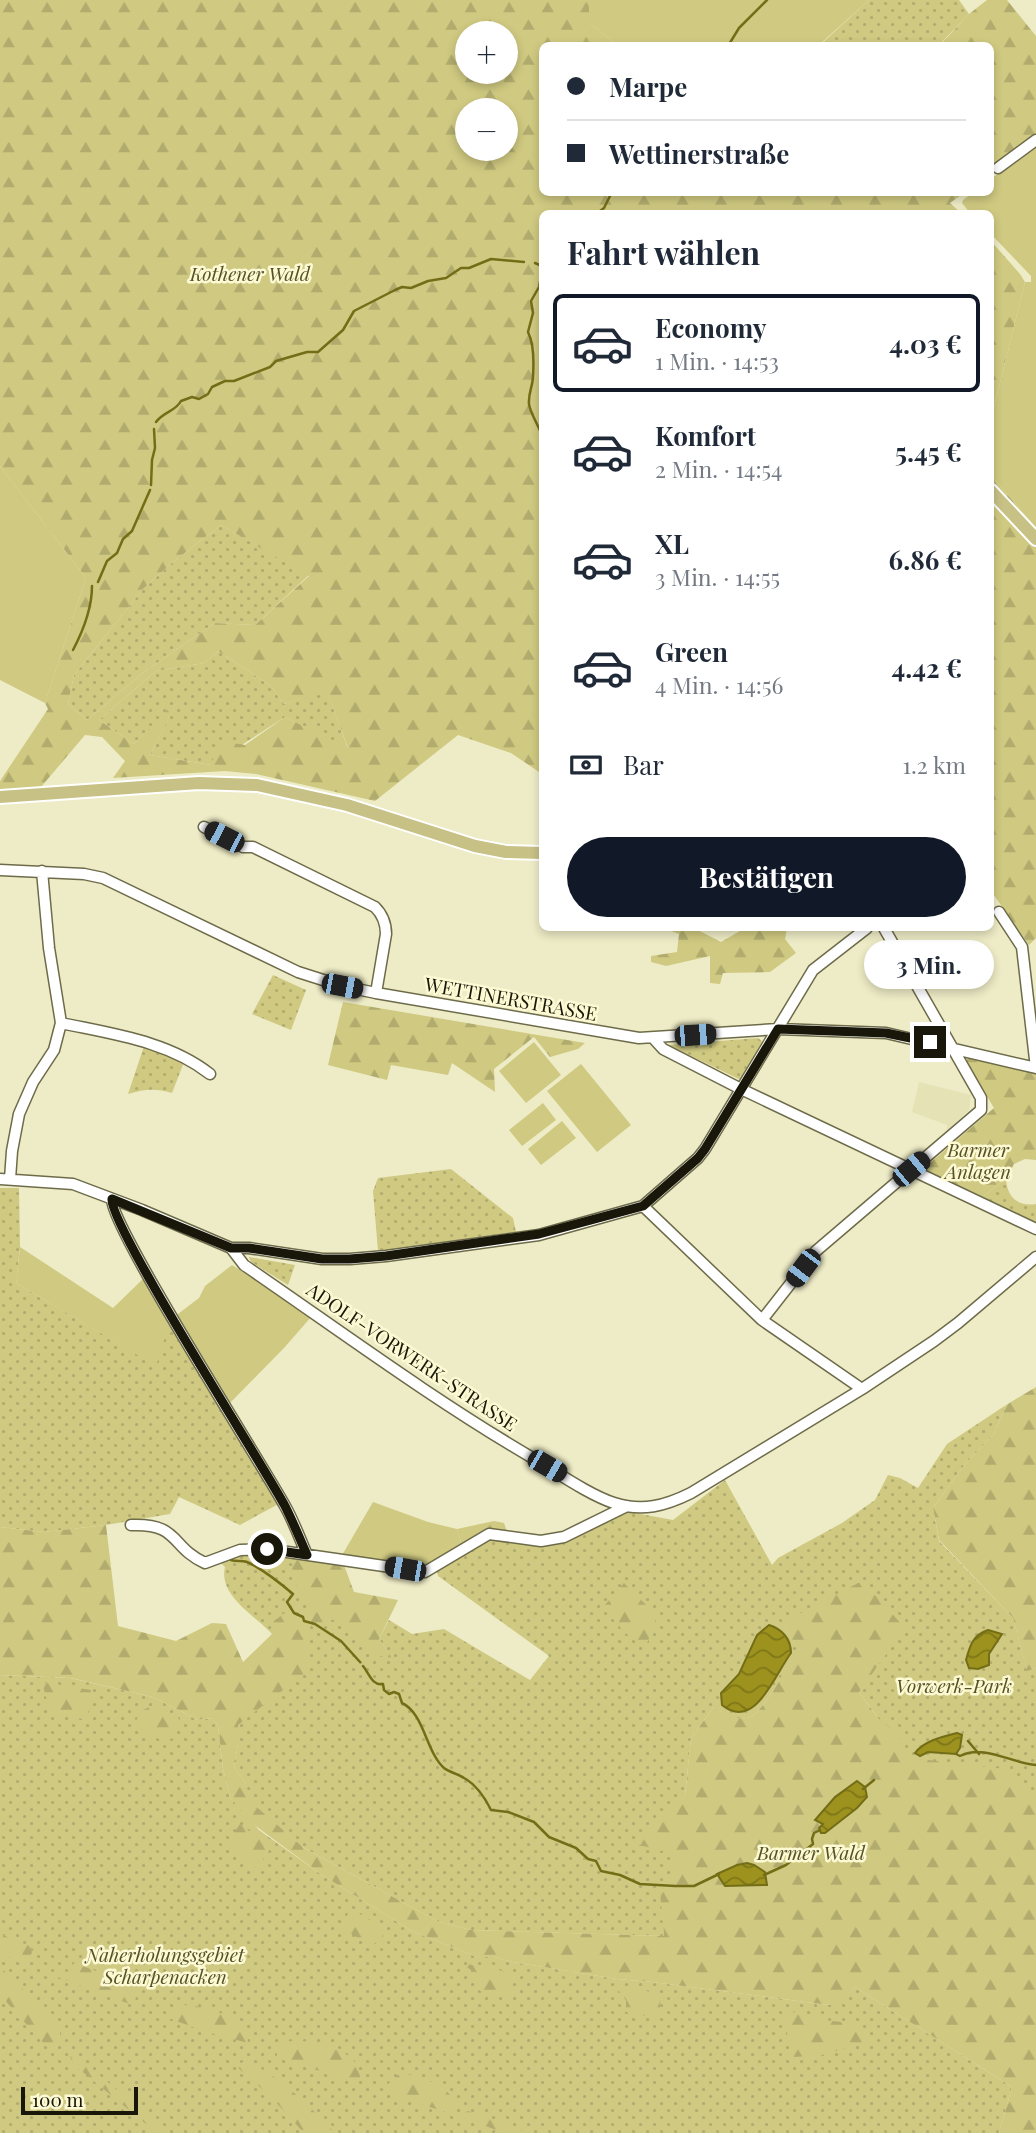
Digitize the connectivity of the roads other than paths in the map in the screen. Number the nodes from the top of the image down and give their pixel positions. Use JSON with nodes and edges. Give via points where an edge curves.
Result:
{"nodes":[{"id":1,"x":1036,"y":140,"type":"edge"},
{"id":2,"x":998,"y":168,"type":"dead end"},
{"id":3,"x":994,"y":493,"type":"edge"},
{"id":4,"x":1036,"y":539,"type":"edge"},
{"id":5,"x":0,"y":797,"type":"edge"},
{"id":6,"x":204,"y":827,"type":"dead end"},
{"id":7,"x":539,"y":853,"type":"edge"},
{"id":8,"x":0,"y":870,"type":"edge"},
{"id":9,"x":42,"y":871,"type":"junction"},
{"id":10,"x":999,"y":912,"type":"dead end"},
{"id":11,"x":863,"y":931,"type":"edge"},
{"id":12,"x":886,"y":931,"type":"edge"},
{"id":13,"x":376,"y":993,"type":"junction"},
{"id":14,"x":61,"y":1023,"type":"junction"},
{"id":15,"x":778,"y":1029,"type":"junction"},
{"id":16,"x":653,"y":1038,"type":"junction"},
{"id":17,"x":952,"y":1048,"type":"junction"},
{"id":18,"x":1036,"y":1068,"type":"edge"},
{"id":19,"x":210,"y":1074,"type":"dead end"},
{"id":20,"x":741,"y":1089,"type":"junction"},
{"id":21,"x":911,"y":1169,"type":"junction"},
{"id":22,"x":3,"y":1178,"type":"edge"},
{"id":23,"x":112,"y":1199,"type":"junction"},
{"id":24,"x":643,"y":1206,"type":"junction"},
{"id":25,"x":1036,"y":1229,"type":"edge"},
{"id":26,"x":231,"y":1248,"type":"junction"},
{"id":27,"x":1036,"y":1257,"type":"edge"},
{"id":28,"x":762,"y":1320,"type":"junction"},
{"id":29,"x":862,"y":1389,"type":"junction"},
{"id":30,"x":627,"y":1506,"type":"junction"},
{"id":31,"x":131,"y":1525,"type":"dead end"},
{"id":32,"x":307,"y":1555,"type":"junction"}],
"edges":[{"from":1,"to":2,"type":"street"},
{"from":3,"to":4,"type":"main road"},
{"from":5,"to":7,"type":"main road","via":[[199,783],[257,785],[347,805],[475,846]]},
{"from":6,"to":13,"type":"street","via":[[375,907],[386,926]]},
{"from":8,"to":9,"type":"street","name":"WETTINERSTRASSE"},
{"from":9,"to":13,"type":"street","name":"WETTINERSTRASSE","via":[[103,878],[298,972]]},
{"from":9,"to":14,"type":"street"},
{"from":10,"to":18,"type":"street","name":"WETTINERSTRASSE","via":[[1022,947]]},
{"from":11,"to":15,"type":"street","via":[[813,970]]},
{"from":12,"to":17,"type":"street"},
{"from":13,"to":16,"type":"street","name":"WETTINERSTRASSE","via":[[625,1037]]},
{"from":14,"to":19,"type":"street","via":[[156,1046],[195,1062]]},
{"from":14,"to":22,"type":"street","via":[[54,1050],[19,1114]]},
{"from":15,"to":16,"type":"street","name":"WETTINERSTRASSE"},
{"from":15,"to":17,"type":"street","name":"WETTINERSTRASSE","via":[[886,1033]]},
{"from":15,"to":20,"type":"street"},
{"from":16,"to":20,"type":"street","via":[[663,1049]]},
{"from":17,"to":18,"type":"street","name":"WETTINERSTRASSE"},
{"from":17,"to":21,"type":"street","via":[[981,1098],[981,1110]]},
{"from":20,"to":21,"type":"street"},
{"from":20,"to":24,"type":"street","via":[[698,1158]]},
{"from":21,"to":25,"type":"street"},
{"from":21,"to":28,"type":"street","via":[[816,1251]]},
{"from":22,"to":23,"type":"street","name":"ADOLF-VORWERK-STRASSE","via":[[73,1184]]},
{"from":23,"to":26,"type":"street","name":"ADOLF-VORWERK-STRASSE"},
{"from":23,"to":32,"type":"street","via":[[142,1263],[286,1507]]},
{"from":24,"to":26,"type":"street","via":[[528,1237],[386,1256],[322,1259]]},
{"from":24,"to":28,"type":"street"},
{"from":26,"to":30,"type":"street","name":"ADOLF-VORWERK-STRASSE","via":[[244,1265],[467,1418],[578,1485]]},
{"from":27,"to":29,"type":"street","name":"ADOLF-VORWERK-STRASSE","via":[[958,1323]]},
{"from":28,"to":29,"type":"street"},
{"from":29,"to":30,"type":"street","name":"ADOLF-VORWERK-STRASSE","via":[[675,1501],[648,1508]]},
{"from":30,"to":32,"type":"street","via":[[553,1540],[489,1534],[425,1572]]},
{"from":31,"to":32,"type":"street","via":[[158,1526],[205,1563],[240,1550]]}]}
